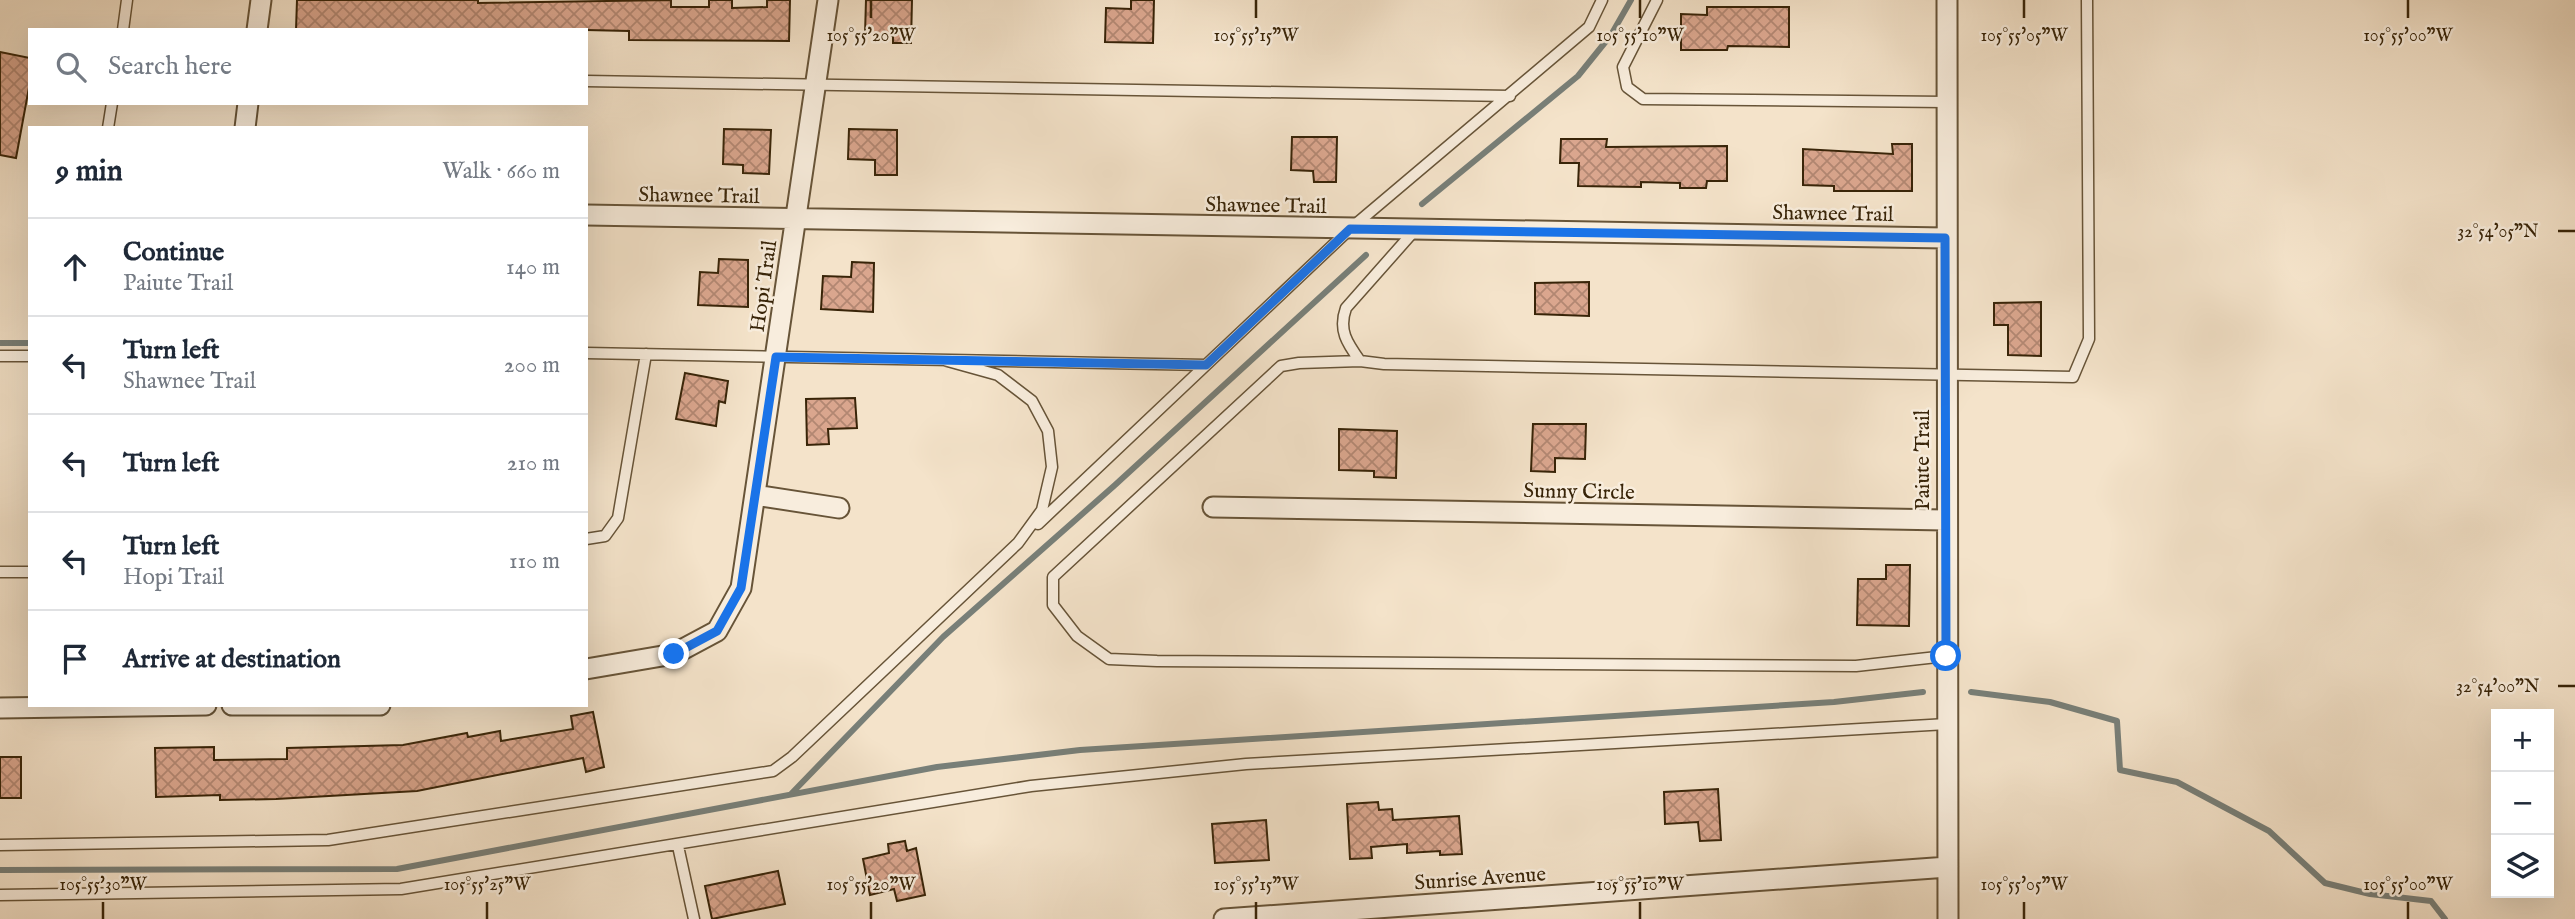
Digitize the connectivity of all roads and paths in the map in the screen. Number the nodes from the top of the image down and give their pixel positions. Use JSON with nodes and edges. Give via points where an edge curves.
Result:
{"nodes":[{"id":1,"x":127,"y":0,"type":"edge"},
{"id":2,"x":261,"y":0,"type":"edge"},
{"id":3,"x":828,"y":0,"type":"edge"},
{"id":4,"x":1602,"y":0,"type":"edge"},
{"id":5,"x":1657,"y":0,"type":"edge"},
{"id":6,"x":1947,"y":0,"type":"edge"},
{"id":7,"x":2087,"y":0,"type":"edge"},
{"id":8,"x":123,"y":28,"type":"edge"},
{"id":9,"x":257,"y":28,"type":"edge"},
{"id":10,"x":588,"y":81,"type":"edge"},
{"id":11,"x":816,"y":83,"type":"junction"},
{"id":12,"x":1510,"y":96,"type":"junction"},
{"id":13,"x":1946,"y":102,"type":"junction"},
{"id":14,"x":112,"y":105,"type":"edge"},
{"id":15,"x":248,"y":105,"type":"edge"},
{"id":16,"x":108,"y":126,"type":"edge"},
{"id":17,"x":244,"y":126,"type":"edge"},
{"id":18,"x":588,"y":215,"type":"edge"},
{"id":19,"x":795,"y":220,"type":"junction"},
{"id":20,"x":1350,"y":229,"type":"junction"},
{"id":21,"x":1415,"y":230,"type":"junction"},
{"id":22,"x":1945,"y":238,"type":"junction"},
{"id":23,"x":588,"y":353,"type":"edge"},
{"id":24,"x":646,"y":354,"type":"junction"},
{"id":25,"x":0,"y":356,"type":"edge"},
{"id":26,"x":28,"y":356,"type":"edge"},
{"id":27,"x":776,"y":357,"type":"junction"},
{"id":28,"x":944,"y":360,"type":"junction"},
{"id":29,"x":1360,"y":361,"type":"junction"},
{"id":30,"x":1206,"y":365,"type":"junction"},
{"id":31,"x":1945,"y":375,"type":"junction"},
{"id":32,"x":754,"y":495,"type":"junction"},
{"id":33,"x":839,"y":508,"type":"dead end"},
{"id":34,"x":1213,"y":508,"type":"dead end"},
{"id":35,"x":1945,"y":520,"type":"junction"},
{"id":36,"x":588,"y":539,"type":"edge"},
{"id":37,"x":1017,"y":543,"type":"junction"},
{"id":38,"x":0,"y":572,"type":"edge"},
{"id":39,"x":28,"y":572,"type":"edge"},
{"id":40,"x":1946,"y":656,"type":"junction"},
{"id":41,"x":588,"y":668,"type":"edge"},
{"id":42,"x":69,"y":707,"type":"edge"},
{"id":43,"x":0,"y":708,"type":"edge"},
{"id":44,"x":1947,"y":724,"type":"junction"},
{"id":45,"x":0,"y":845,"type":"edge"},
{"id":46,"x":678,"y":846,"type":"junction"},
{"id":47,"x":1948,"y":867,"type":"junction"},
{"id":48,"x":0,"y":895,"type":"edge"},
{"id":49,"x":694,"y":919,"type":"edge"},
{"id":50,"x":1224,"y":919,"type":"edge"},
{"id":51,"x":1948,"y":919,"type":"edge"}],
"edges":[{"from":1,"to":8,"type":"lane"},
{"from":2,"to":9,"type":"street"},
{"from":3,"to":11,"type":"street","name":"Hopi Trail"},
{"from":4,"to":12,"type":"lane","via":[[1589,27]]},
{"from":5,"to":13,"type":"lane","via":[[1623,68],[1627,87],[1643,99]]},
{"from":6,"to":13,"type":"street","name":"Paiute Trail"},
{"from":7,"to":31,"type":"lane","via":[[2089,339],[2073,377]]},
{"from":10,"to":11,"type":"lane"},
{"from":11,"to":12,"type":"lane"},
{"from":11,"to":19,"type":"street","name":"Hopi Trail"},
{"from":12,"to":20,"type":"lane"},
{"from":13,"to":22,"type":"street","name":"Paiute Trail"},
{"from":14,"to":16,"type":"lane"},
{"from":15,"to":17,"type":"street"},
{"from":18,"to":19,"type":"street","name":"Shawnee Trail"},
{"from":19,"to":20,"type":"street","name":"Shawnee Trail"},
{"from":19,"to":27,"type":"street","name":"Hopi Trail"},
{"from":20,"to":21,"type":"street","name":"Shawnee Trail"},
{"from":20,"to":30,"type":"lane"},
{"from":21,"to":22,"type":"street","name":"Shawnee Trail"},
{"from":21,"to":29,"type":"lane","via":[[1346,309],[1340,324]]},
{"from":22,"to":31,"type":"street","name":"Paiute Trail"},
{"from":23,"to":24,"type":"lane"},
{"from":24,"to":27,"type":"lane"},
{"from":24,"to":36,"type":"lane","via":[[618,518],[605,536]]},
{"from":25,"to":26,"type":"lane"},
{"from":27,"to":28,"type":"lane"},
{"from":27,"to":32,"type":"street","name":"Hopi Trail"},
{"from":28,"to":30,"type":"lane"},
{"from":28,"to":37,"type":"lane","via":[[998,375],[1032,401],[1048,431],[1052,467],[1042,510]]},
{"from":29,"to":31,"type":"lane"},
{"from":29,"to":40,"type":"lane","via":[[1281,366],[1053,577],[1054,606],[1077,636],[1109,659],[1157,661],[1856,666]]},
{"from":30,"to":37,"type":"lane"},
{"from":31,"to":35,"type":"street","name":"Paiute Trail"},
{"from":32,"to":33,"type":"street"},
{"from":32,"to":41,"type":"street","name":"Hopi Trail","via":[[741,588],[717,631],[674,654]]},
{"from":34,"to":35,"type":"street","name":"Sunny Circle"},
{"from":35,"to":40,"type":"street","name":"Paiute Trail"},
{"from":37,"to":45,"type":"lane","via":[[773,771],[328,840]]},
{"from":38,"to":39,"type":"lane"},
{"from":40,"to":44,"type":"street","name":"Paiute Trail"},
{"from":42,"to":43,"type":"street"},
{"from":44,"to":46,"type":"lane","via":[[1246,764],[1031,786]]},
{"from":44,"to":47,"type":"street","name":"Paiute Trail"},
{"from":46,"to":48,"type":"lane","via":[[401,889]]},
{"from":46,"to":49,"type":"lane"},
{"from":47,"to":50,"type":"street","name":"Sunrise Avenue"},
{"from":47,"to":51,"type":"street","name":"Paiute Trail"}]}
